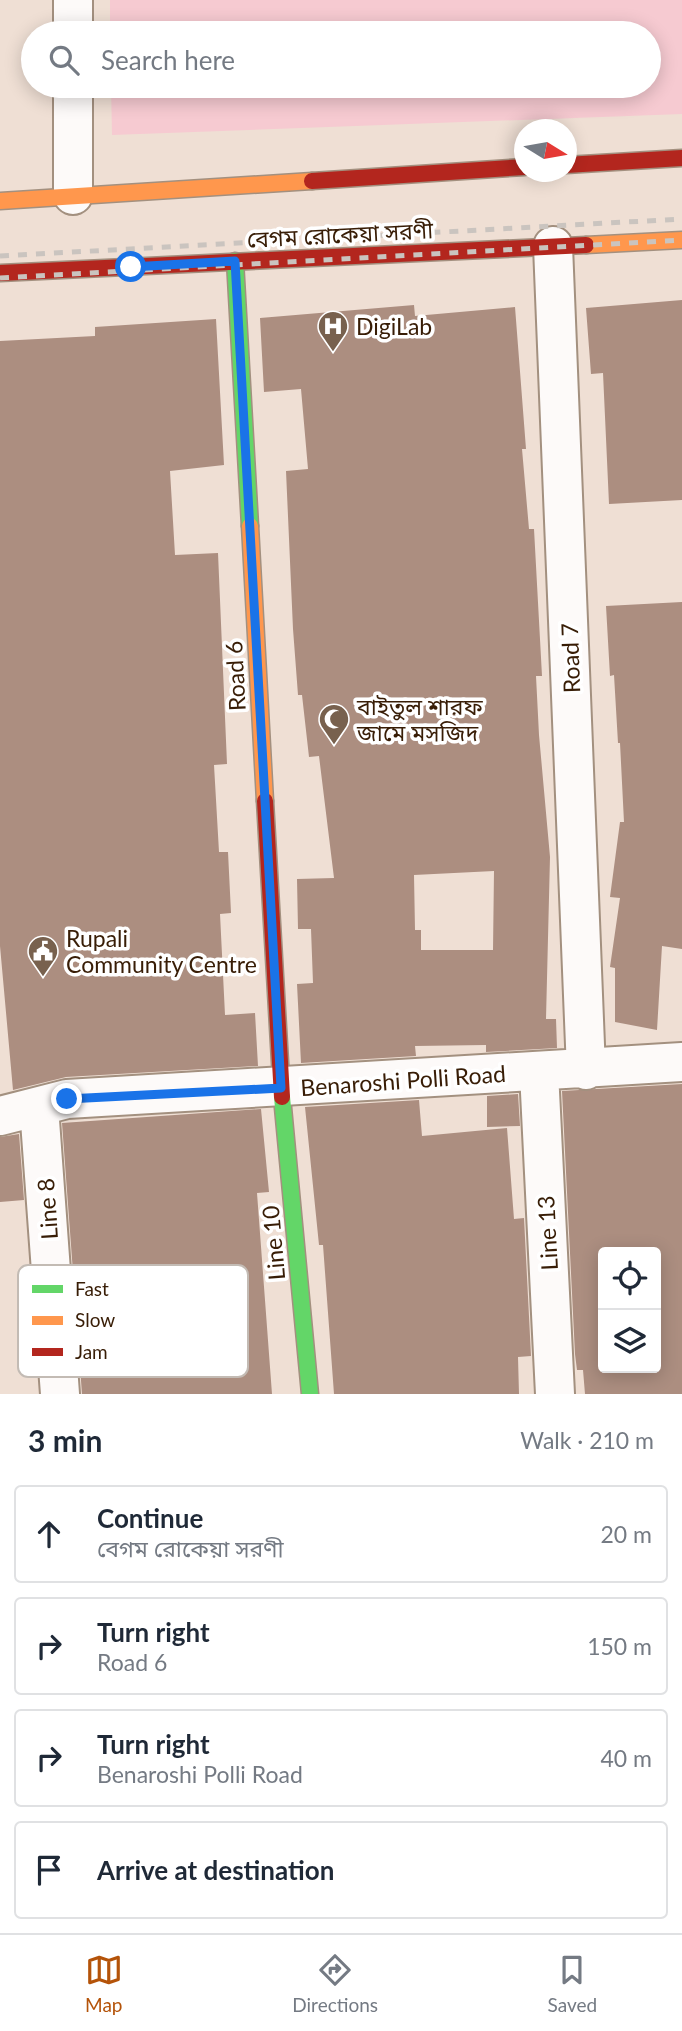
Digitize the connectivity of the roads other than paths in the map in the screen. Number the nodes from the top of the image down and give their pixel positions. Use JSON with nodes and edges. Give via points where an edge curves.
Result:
{"nodes":[{"id":1,"x":73,"y":0,"type":"edge"},
{"id":2,"x":73,"y":21,"type":"edge"},
{"id":3,"x":73,"y":98,"type":"edge"},
{"id":4,"x":682,"y":158,"type":"edge"},
{"id":5,"x":577,"y":164,"type":"edge"},
{"id":6,"x":514,"y":168,"type":"edge"},
{"id":7,"x":73,"y":195,"type":"junction"},
{"id":8,"x":0,"y":201,"type":"edge"},
{"id":9,"x":682,"y":240,"type":"edge"},
{"id":10,"x":553,"y":246,"type":"junction"},
{"id":11,"x":235,"y":261,"type":"junction"},
{"id":12,"x":0,"y":273,"type":"edge"},
{"id":13,"x":682,"y":1062,"type":"edge"},
{"id":14,"x":586,"y":1070,"type":"junction"},
{"id":15,"x":539,"y":1072,"type":"junction"},
{"id":16,"x":281,"y":1088,"type":"junction"},
{"id":17,"x":39,"y":1107,"type":"junction"},
{"id":18,"x":0,"y":1116,"type":"edge"},
{"id":19,"x":51,"y":1265,"type":"edge"},
{"id":20,"x":310,"y":1394,"type":"edge"},
{"id":21,"x":555,"y":1394,"type":"edge"}],
"edges":[{"from":1,"to":2,"type":"street"},
{"from":3,"to":7,"type":"street"},
{"from":4,"to":5,"type":"main road"},
{"from":6,"to":7,"type":"main road"},
{"from":7,"to":8,"type":"main road"},
{"from":9,"to":10,"type":"main road","name":"বেগম রোকেয়া সরণী"},
{"from":10,"to":11,"type":"main road","name":"বেগম রোকেয়া সরণী"},
{"from":10,"to":14,"type":"street","name":"Road 7"},
{"from":11,"to":12,"type":"main road","name":"বেগম রোকেয়া সরণী"},
{"from":11,"to":16,"type":"main road","name":"Road 6"},
{"from":13,"to":14,"type":"street","name":"Benaroshi Polli Road"},
{"from":14,"to":15,"type":"street","name":"Benaroshi Polli Road"},
{"from":15,"to":16,"type":"street","name":"Benaroshi Polli Road"},
{"from":15,"to":21,"type":"street","name":"Line 13"},
{"from":16,"to":17,"type":"street","name":"Benaroshi Polli Road","via":[[67,1099]]},
{"from":16,"to":20,"type":"main road","name":"Line 10"},
{"from":17,"to":18,"type":"street","name":"Benaroshi Polli Road"},
{"from":17,"to":19,"type":"street","name":"Line 8"}]}
